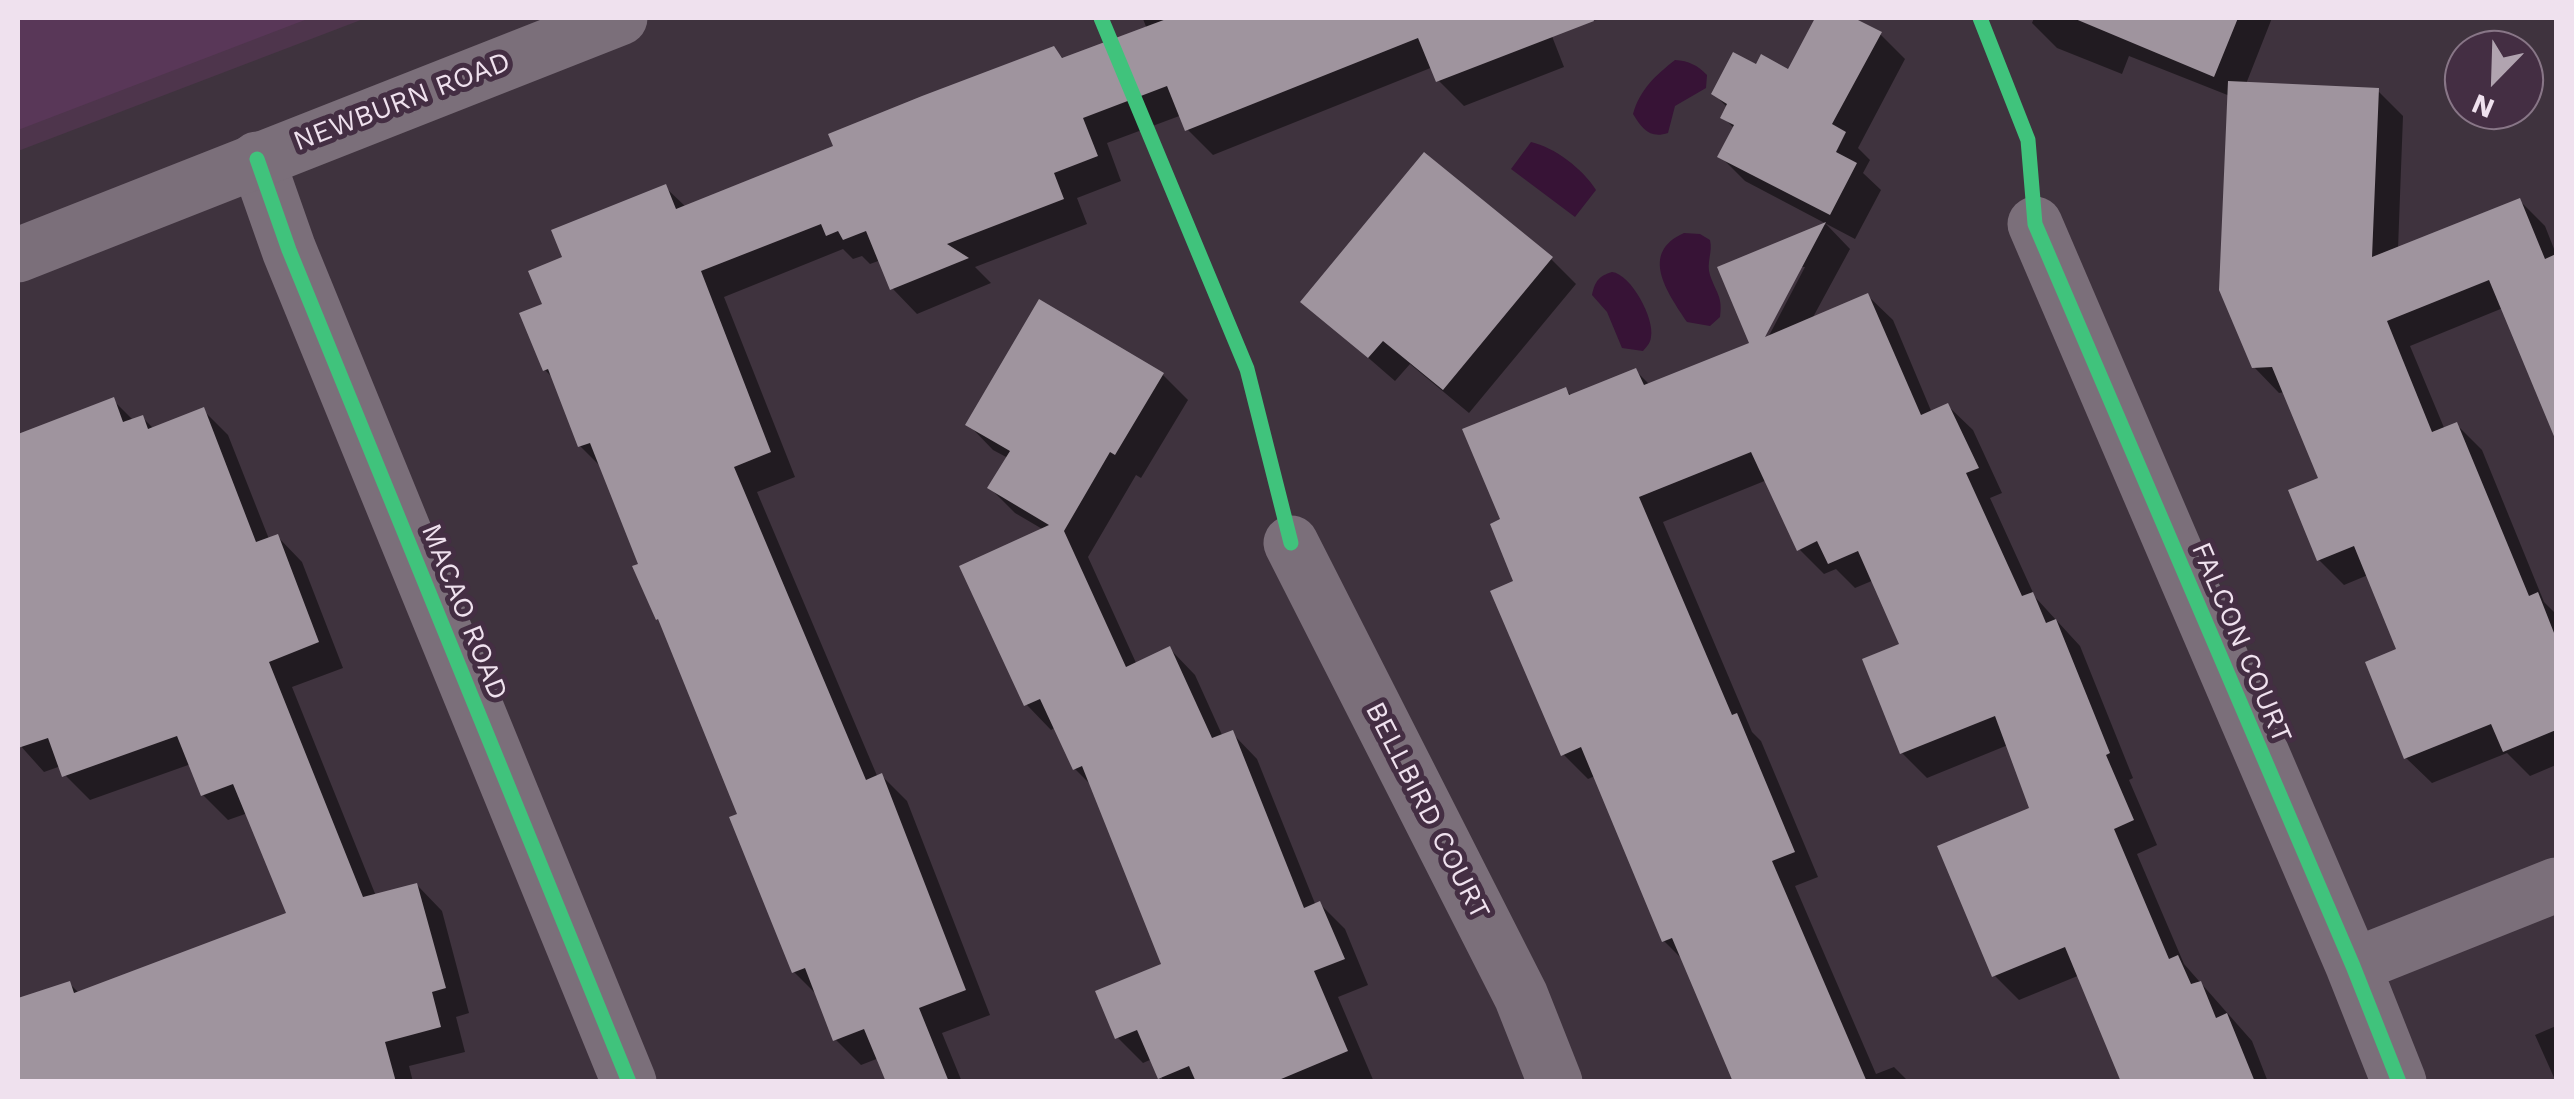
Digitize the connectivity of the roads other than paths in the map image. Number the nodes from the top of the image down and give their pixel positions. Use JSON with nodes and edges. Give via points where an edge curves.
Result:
{"nodes":[{"id":1,"x":620,"y":18,"type":"edge"},
{"id":2,"x":257,"y":159,"type":"junction"},
{"id":3,"x":2035,"y":224,"type":"dead end"},
{"id":4,"x":18,"y":255,"type":"edge"},
{"id":5,"x":1290,"y":544,"type":"dead end"},
{"id":6,"x":2556,"y":885,"type":"edge"},
{"id":7,"x":2352,"y":966,"type":"junction"},
{"id":8,"x":629,"y":1082,"type":"edge"},
{"id":9,"x":1555,"y":1082,"type":"edge"},
{"id":10,"x":2398,"y":1082,"type":"edge"}],
"edges":[{"from":1,"to":2,"type":"street","name":"NEWBURN ROAD"},
{"from":2,"to":4,"type":"street","name":"NEWBURN ROAD"},
{"from":2,"to":8,"type":"street","name":"MACAO ROAD"},
{"from":3,"to":7,"type":"street","name":"FALCON COURT"},
{"from":5,"to":9,"type":"street","name":"BELLBIRD COURT","via":[[1522,996]]},
{"from":6,"to":7,"type":"street"},
{"from":7,"to":10,"type":"street","name":"FALCON COURT"}]}
